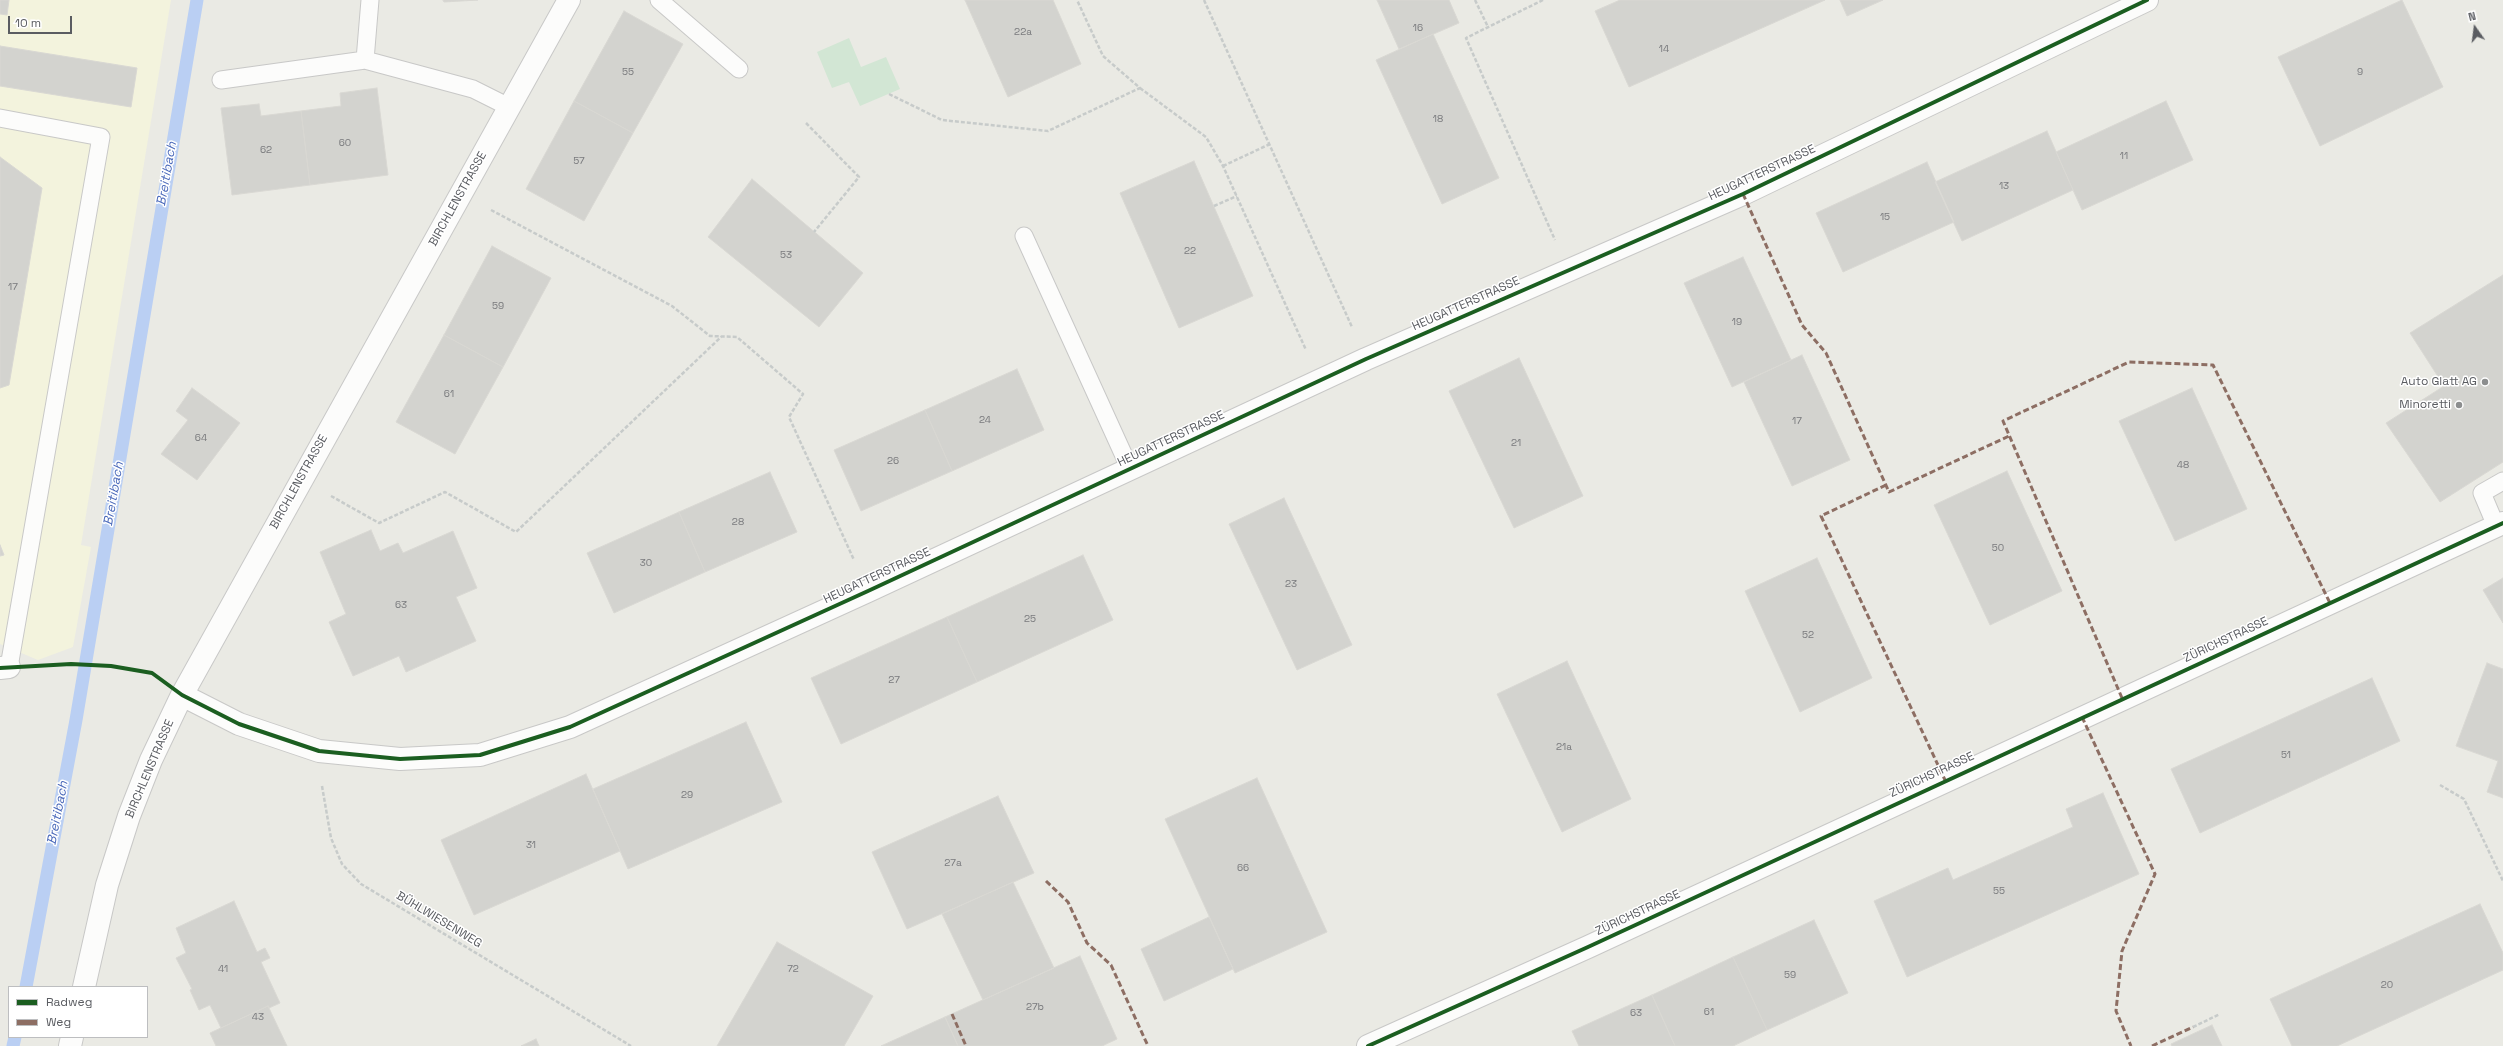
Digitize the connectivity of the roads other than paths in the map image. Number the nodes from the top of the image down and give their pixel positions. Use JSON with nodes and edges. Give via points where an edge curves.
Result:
{"nodes":[{"id":1,"x":370,"y":0,"type":"edge"},
{"id":2,"x":570,"y":0,"type":"edge"},
{"id":3,"x":659,"y":0,"type":"edge"},
{"id":4,"x":2147,"y":0,"type":"edge"},
{"id":5,"x":365,"y":60,"type":"junction"},
{"id":6,"x":739,"y":69,"type":"dead end"},
{"id":7,"x":221,"y":80,"type":"dead end"},
{"id":8,"x":510,"y":107,"type":"junction"},
{"id":9,"x":0,"y":118,"type":"edge"},
{"id":10,"x":1024,"y":236,"type":"dead end"},
{"id":11,"x":1130,"y":469,"type":"junction"},
{"id":12,"x":2503,"y":481,"type":"edge"},
{"id":13,"x":2499,"y":524,"type":"edge"},
{"id":14,"x":5,"y":667,"type":"edge"},
{"id":15,"x":182,"y":695,"type":"junction"},
{"id":16,"x":84,"y":986,"type":"edge"},
{"id":17,"x":1368,"y":1046,"type":"edge"}],
"edges":[{"from":1,"to":5,"type":"lane"},
{"from":2,"to":8,"type":"street","name":"BIRCHLENSTRASSE"},
{"from":3,"to":6,"type":"lane"},
{"from":4,"to":11,"type":"street","name":"HEUGATTERSTRASSE","via":[[1743,194],[1366,358]]},
{"from":5,"to":7,"type":"lane"},
{"from":5,"to":8,"type":"lane","via":[[472,89]]},
{"from":8,"to":15,"type":"street","name":"BIRCHLENSTRASSE","via":[[300,479]]},
{"from":9,"to":14,"type":"lane","via":[[101,137]]},
{"from":10,"to":11,"type":"lane"},
{"from":11,"to":15,"type":"street","name":"HEUGATTERSTRASSE","via":[[570,727],[480,754],[400,759],[319,752],[239,724]]},
{"from":12,"to":13,"type":"lane","via":[[2482,493]]},
{"from":13,"to":17,"type":"street","name":"ZÜRICHSTRASSE","via":[[1588,947]]},
{"from":15,"to":16,"type":"street","name":"BIRCHLENSTRASSE","via":[[151,760],[129,816],[107,885]]}]}
